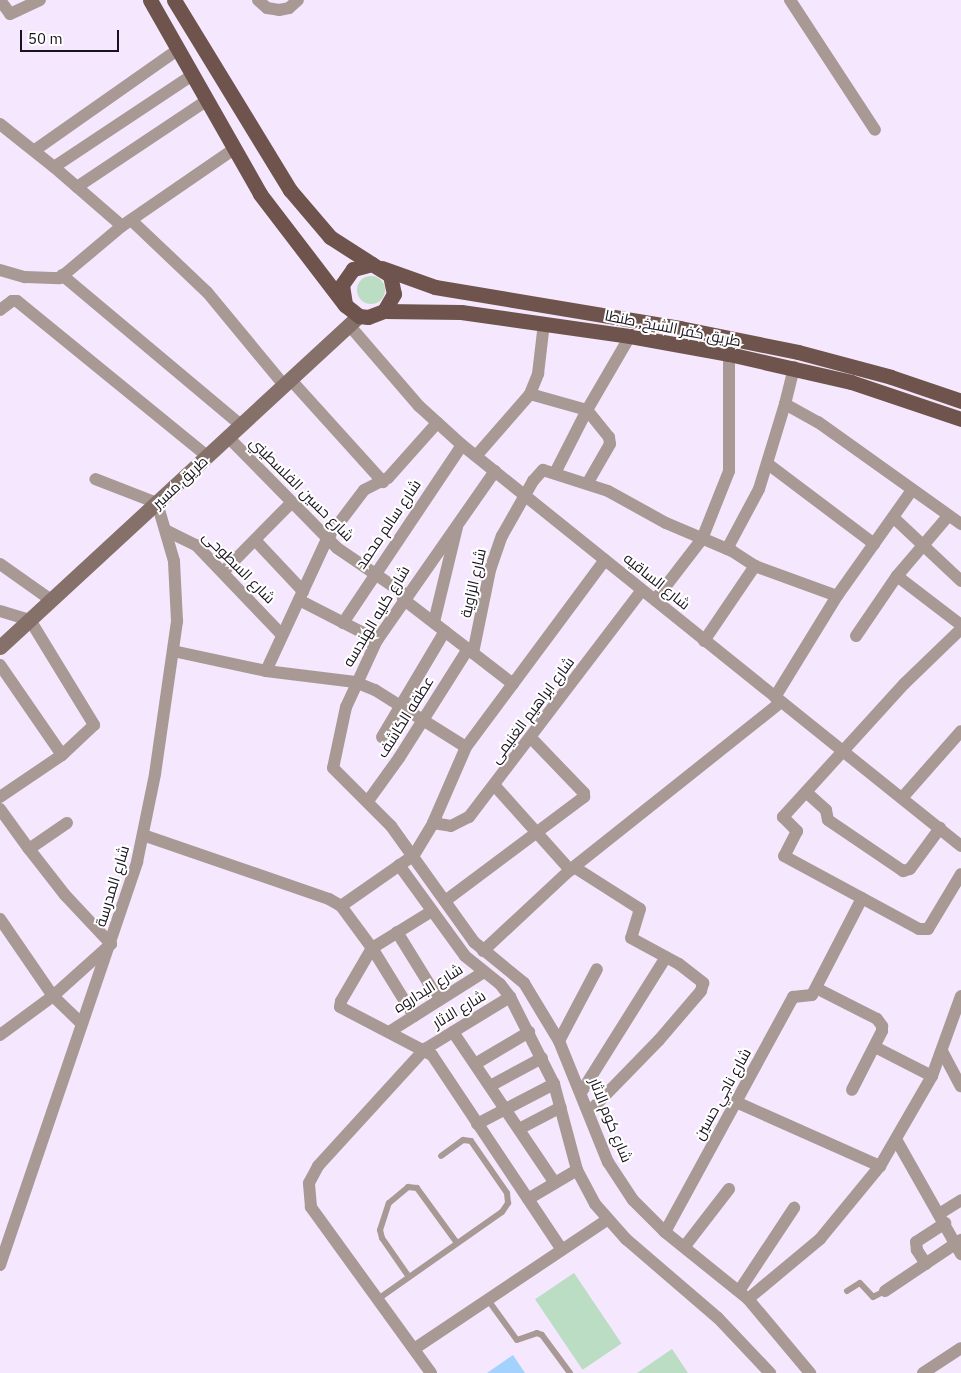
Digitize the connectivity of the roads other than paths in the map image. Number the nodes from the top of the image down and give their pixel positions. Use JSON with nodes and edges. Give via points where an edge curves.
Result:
{"nodes":[{"id":1,"x":0,"y":0,"type":"edge"},
{"id":2,"x":40,"y":0,"type":"edge"},
{"id":3,"x":150,"y":0,"type":"edge"},
{"id":4,"x":174,"y":0,"type":"edge"},
{"id":5,"x":258,"y":0,"type":"edge"},
{"id":6,"x":298,"y":0,"type":"edge"},
{"id":7,"x":790,"y":0,"type":"edge"},
{"id":8,"x":5,"y":17,"type":"edge"},
{"id":9,"x":176,"y":51,"type":"junction"},
{"id":10,"x":191,"y":76,"type":"junction"},
{"id":11,"x":206,"y":101,"type":"junction"},
{"id":12,"x":0,"y":124,"type":"edge"},
{"id":13,"x":875,"y":130,"type":"dead end"},
{"id":14,"x":35,"y":150,"type":"junction"},
{"id":15,"x":234,"y":150,"type":"junction"},
{"id":16,"x":54,"y":167,"type":"junction"},
{"id":17,"x":77,"y":187,"type":"junction"},
{"id":18,"x":127,"y":223,"type":"junction"},
{"id":19,"x":377,"y":266,"type":"junction"},
{"id":20,"x":0,"y":270,"type":"edge"},
{"id":21,"x":62,"y":276,"type":"junction"},
{"id":22,"x":345,"y":305,"type":"junction"},
{"id":23,"x":0,"y":310,"type":"edge"},
{"id":24,"x":384,"y":312,"type":"junction"},
{"id":25,"x":354,"y":320,"type":"junction"},
{"id":26,"x":544,"y":323,"type":"junction"},
{"id":27,"x":630,"y":336,"type":"junction"},
{"id":28,"x":729,"y":354,"type":"junction"},
{"id":29,"x":794,"y":367,"type":"junction"},
{"id":30,"x":287,"y":382,"type":"junction"},
{"id":31,"x":530,"y":394,"type":"junction"},
{"id":32,"x":961,"y":401,"type":"edge"},
{"id":33,"x":785,"y":404,"type":"junction"},
{"id":34,"x":587,"y":410,"type":"junction"},
{"id":35,"x":961,"y":419,"type":"edge"},
{"id":36,"x":437,"y":423,"type":"junction"},
{"id":37,"x":241,"y":425,"type":"junction"},
{"id":38,"x":228,"y":437,"type":"junction"},
{"id":39,"x":462,"y":445,"type":"junction"},
{"id":40,"x":208,"y":456,"type":"junction"},
{"id":41,"x":476,"y":456,"type":"junction"},
{"id":42,"x":768,"y":464,"type":"junction"},
{"id":43,"x":495,"y":471,"type":"junction"},
{"id":44,"x":555,"y":474,"type":"junction"},
{"id":45,"x":96,"y":479,"type":"dead end"},
{"id":46,"x":383,"y":482,"type":"junction"},
{"id":47,"x":587,"y":484,"type":"junction"},
{"id":48,"x":912,"y":490,"type":"junction"},
{"id":49,"x":525,"y":495,"type":"junction"},
{"id":50,"x":157,"y":503,"type":"junction"},
{"id":51,"x":290,"y":504,"type":"junction"},
{"id":52,"x":948,"y":516,"type":"junction"},
{"id":53,"x":894,"y":518,"type":"junction"},
{"id":54,"x":459,"y":520,"type":"junction"},
{"id":55,"x":961,"y":524,"type":"edge"},
{"id":56,"x":167,"y":531,"type":"junction"},
{"id":57,"x":326,"y":539,"type":"junction"},
{"id":58,"x":702,"y":539,"type":"junction"},
{"id":59,"x":256,"y":541,"type":"junction"},
{"id":60,"x":874,"y":544,"type":"junction"},
{"id":61,"x":923,"y":546,"type":"junction"},
{"id":62,"x":728,"y":549,"type":"junction"},
{"id":63,"x":605,"y":560,"type":"junction"},
{"id":64,"x":0,"y":564,"type":"edge"},
{"id":65,"x":755,"y":566,"type":"junction"},
{"id":66,"x":222,"y":572,"type":"junction"},
{"id":67,"x":373,"y":574,"type":"junction"},
{"id":68,"x":897,"y":576,"type":"junction"},
{"id":69,"x":961,"y":581,"type":"edge"},
{"id":70,"x":642,"y":590,"type":"junction"},
{"id":71,"x":301,"y":595,"type":"junction"},
{"id":72,"x":837,"y":596,"type":"junction"},
{"id":73,"x":404,"y":597,"type":"junction"},
{"id":74,"x":51,"y":600,"type":"junction"},
{"id":75,"x":654,"y":600,"type":"junction"},
{"id":76,"x":0,"y":611,"type":"edge"},
{"id":77,"x":30,"y":620,"type":"junction"},
{"id":78,"x":434,"y":622,"type":"junction"},
{"id":79,"x":343,"y":623,"type":"junction"},
{"id":80,"x":961,"y":625,"type":"edge"},
{"id":81,"x":961,"y":629,"type":"edge"},
{"id":82,"x":445,"y":631,"type":"junction"},
{"id":83,"x":282,"y":635,"type":"junction"},
{"id":84,"x":856,"y":636,"type":"dead end"},
{"id":85,"x":378,"y":640,"type":"junction"},
{"id":86,"x":704,"y":641,"type":"junction"},
{"id":87,"x":0,"y":647,"type":"edge"},
{"id":88,"x":173,"y":651,"type":"junction"},
{"id":89,"x":470,"y":651,"type":"junction"},
{"id":90,"x":0,"y":665,"type":"edge"},
{"id":91,"x":266,"y":671,"type":"junction"},
{"id":92,"x":355,"y":682,"type":"junction"},
{"id":93,"x":513,"y":684,"type":"junction"},
{"id":94,"x":778,"y":700,"type":"junction"},
{"id":95,"x":401,"y":706,"type":"junction"},
{"id":96,"x":423,"y":720,"type":"junction"},
{"id":97,"x":961,"y":731,"type":"edge"},
{"id":98,"x":382,"y":737,"type":"dead end"},
{"id":99,"x":531,"y":738,"type":"junction"},
{"id":100,"x":466,"y":747,"type":"junction"},
{"id":101,"x":844,"y":752,"type":"junction"},
{"id":102,"x":62,"y":755,"type":"junction"},
{"id":103,"x":495,"y":786,"type":"junction"},
{"id":104,"x":806,"y":792,"type":"junction"},
{"id":105,"x":0,"y":797,"type":"edge"},
{"id":106,"x":902,"y":798,"type":"junction"},
{"id":107,"x":368,"y":801,"type":"junction"},
{"id":108,"x":0,"y":809,"type":"edge"},
{"id":109,"x":67,"y":823,"type":"dead end"},
{"id":110,"x":433,"y":823,"type":"junction"},
{"id":111,"x":940,"y":828,"type":"junction"},
{"id":112,"x":536,"y":834,"type":"junction"},
{"id":113,"x":144,"y":835,"type":"junction"},
{"id":114,"x":961,"y":846,"type":"edge"},
{"id":115,"x":28,"y":849,"type":"junction"},
{"id":116,"x":414,"y":855,"type":"junction"},
{"id":117,"x":399,"y":865,"type":"junction"},
{"id":118,"x":572,"y":869,"type":"junction"},
{"id":119,"x":961,"y":874,"type":"edge"},
{"id":120,"x":862,"y":898,"type":"junction"},
{"id":121,"x":445,"y":901,"type":"junction"},
{"id":122,"x":341,"y":906,"type":"junction"},
{"id":123,"x":432,"y":911,"type":"junction"},
{"id":124,"x":0,"y":919,"type":"edge"},
{"id":125,"x":397,"y":932,"type":"junction"},
{"id":126,"x":111,"y":944,"type":"junction"},
{"id":127,"x":372,"y":948,"type":"junction"},
{"id":128,"x":483,"y":951,"type":"junction"},
{"id":129,"x":666,"y":957,"type":"junction"},
{"id":130,"x":597,"y":969,"type":"dead end"},
{"id":131,"x":484,"y":972,"type":"junction"},
{"id":132,"x":816,"y":988,"type":"junction"},
{"id":133,"x":53,"y":996,"type":"junction"},
{"id":134,"x":961,"y":996,"type":"edge"},
{"id":135,"x":510,"y":997,"type":"junction"},
{"id":136,"x":439,"y":1000,"type":"junction"},
{"id":137,"x":414,"y":1016,"type":"junction"},
{"id":138,"x":81,"y":1023,"type":"junction"},
{"id":139,"x":389,"y":1032,"type":"junction"},
{"id":140,"x":453,"y":1032,"type":"junction"},
{"id":141,"x":530,"y":1032,"type":"junction"},
{"id":142,"x":0,"y":1035,"type":"edge"},
{"id":143,"x":559,"y":1041,"type":"junction"},
{"id":144,"x":875,"y":1047,"type":"junction"},
{"id":145,"x":425,"y":1049,"type":"junction"},
{"id":146,"x":942,"y":1051,"type":"junction"},
{"id":147,"x":542,"y":1058,"type":"junction"},
{"id":148,"x":475,"y":1064,"type":"junction"},
{"id":149,"x":932,"y":1076,"type":"junction"},
{"id":150,"x":554,"y":1084,"type":"junction"},
{"id":151,"x":490,"y":1086,"type":"junction"},
{"id":152,"x":961,"y":1086,"type":"edge"},
{"id":153,"x":852,"y":1090,"type":"dead end"},
{"id":154,"x":582,"y":1091,"type":"junction"},
{"id":155,"x":736,"y":1102,"type":"junction"},
{"id":156,"x":561,"y":1107,"type":"junction"},
{"id":157,"x":505,"y":1109,"type":"junction"},
{"id":158,"x":589,"y":1112,"type":"junction"},
{"id":159,"x":477,"y":1124,"type":"junction"},
{"id":160,"x":519,"y":1129,"type":"junction"},
{"id":161,"x":897,"y":1141,"type":"junction"},
{"id":162,"x":440,"y":1156,"type":"dead end"},
{"id":163,"x":880,"y":1166,"type":"junction"},
{"id":164,"x":577,"y":1170,"type":"junction"},
{"id":165,"x":555,"y":1183,"type":"junction"},
{"id":166,"x":729,"y":1189,"type":"dead end"},
{"id":167,"x":528,"y":1199,"type":"junction"},
{"id":168,"x":961,"y":1200,"type":"edge"},
{"id":169,"x":794,"y":1208,"type":"dead end"},
{"id":170,"x":942,"y":1219,"type":"junction"},
{"id":171,"x":607,"y":1220,"type":"junction"},
{"id":172,"x":665,"y":1232,"type":"junction"},
{"id":173,"x":457,"y":1244,"type":"junction"},
{"id":174,"x":685,"y":1246,"type":"junction"},
{"id":175,"x":959,"y":1246,"type":"edge"},
{"id":176,"x":562,"y":1250,"type":"junction"},
{"id":177,"x":0,"y":1264,"type":"edge"},
{"id":178,"x":926,"y":1264,"type":"junction"},
{"id":179,"x":409,"y":1277,"type":"junction"},
{"id":180,"x":847,"y":1291,"type":"dead end"},
{"id":181,"x":885,"y":1291,"type":"joint"},
{"id":182,"x":743,"y":1295,"type":"junction"},
{"id":183,"x":378,"y":1299,"type":"junction"},
{"id":184,"x":488,"y":1300,"type":"junction"},
{"id":185,"x":961,"y":1348,"type":"edge"},
{"id":186,"x":414,"y":1350,"type":"junction"},
{"id":187,"x":431,"y":1373,"type":"edge"},
{"id":188,"x":570,"y":1373,"type":"edge"},
{"id":189,"x":770,"y":1373,"type":"edge"},
{"id":190,"x":810,"y":1373,"type":"edge"},
{"id":191,"x":923,"y":1373,"type":"edge"}],
"edges":[{"from":1,"to":8,"type":"street"},
{"from":2,"to":8,"type":"street"},
{"from":3,"to":9,"type":"main road"},
{"from":4,"to":19,"type":"main road","via":[[290,190],[330,237]]},
{"from":5,"to":6,"type":"street","via":[[267,8],[279,10],[289,8]]},
{"from":7,"to":13,"type":"street"},
{"from":9,"to":10,"type":"main road"},
{"from":9,"to":14,"type":"street"},
{"from":10,"to":11,"type":"main road"},
{"from":10,"to":16,"type":"street"},
{"from":11,"to":15,"type":"main road"},
{"from":11,"to":17,"type":"street"},
{"from":12,"to":14,"type":"street"},
{"from":14,"to":16,"type":"street"},
{"from":15,"to":18,"type":"street"},
{"from":15,"to":22,"type":"main road","via":[[260,194]]},
{"from":16,"to":17,"type":"street"},
{"from":17,"to":18,"type":"street"},
{"from":18,"to":21,"type":"street"},
{"from":18,"to":30,"type":"street","via":[[207,292]]},
{"from":19,"to":22,"type":"main road","via":[[362,265],[346,276],[342,295]]},
{"from":19,"to":24,"type":"main road","via":[[394,284],[394,294]]},
{"from":19,"to":32,"type":"main road","name":"طريق كفر الشيخ, طنطا","via":[[435,287],[680,328],[798,352],[891,377]]},
{"from":20,"to":21,"type":"street","via":[[51,279]]},
{"from":21,"to":37,"type":"street"},
{"from":22,"to":25,"type":"main road"},
{"from":23,"to":40,"type":"street","via":[[17,301]]},
{"from":24,"to":25,"type":"main road"},
{"from":24,"to":26,"type":"main road","name":"طريق كفر الشيخ, طنطا","via":[[435,310]]},
{"from":25,"to":30,"type":"street","name":"طريق مسير"},
{"from":25,"to":36,"type":"street","name":"شارع الساقيه"},
{"from":26,"to":27,"type":"main road","name":"طريق كفر الشيخ, طنطا"},
{"from":26,"to":31,"type":"street","via":[[538,374]]},
{"from":27,"to":28,"type":"main road","name":"طريق كفر الشيخ, طنطا"},
{"from":27,"to":34,"type":"street"},
{"from":28,"to":29,"type":"main road","name":"طريق كفر الشيخ, طنطا"},
{"from":28,"to":58,"type":"street","via":[[730,471]]},
{"from":29,"to":33,"type":"street"},
{"from":29,"to":35,"type":"main road","name":"طريق كفر الشيخ, طنطا","via":[[861,385]]},
{"from":30,"to":37,"type":"street","name":"طريق مسير"},
{"from":30,"to":46,"type":"street"},
{"from":31,"to":34,"type":"street"},
{"from":31,"to":41,"type":"street"},
{"from":33,"to":42,"type":"street"},
{"from":33,"to":48,"type":"street","via":[[818,422]]},
{"from":34,"to":44,"type":"street"},
{"from":34,"to":47,"type":"street","via":[[610,442]]},
{"from":36,"to":39,"type":"street","name":"شارع الساقيه"},
{"from":36,"to":46,"type":"street"},
{"from":37,"to":38,"type":"street","name":"طريق مسير"},
{"from":38,"to":40,"type":"street","name":"طريق مسير"},
{"from":38,"to":51,"type":"street","name":"شارع حسين الفلسطيني"},
{"from":39,"to":41,"type":"street","name":"شارع الساقيه"},
{"from":39,"to":67,"type":"street","name":"شارع سالم محمد"},
{"from":40,"to":50,"type":"street","name":"طريق مسير"},
{"from":41,"to":43,"type":"street","name":"شارع الساقيه"},
{"from":42,"to":60,"type":"street"},
{"from":42,"to":62,"type":"street","via":[[753,502]]},
{"from":43,"to":49,"type":"street","name":"شارع الساقيه"},
{"from":43,"to":54,"type":"street","name":"شارع كليه الهندسه"},
{"from":44,"to":47,"type":"street"},
{"from":44,"to":49,"type":"street","name":"شارع الزاوية","via":[[542,470]]},
{"from":45,"to":50,"type":"street"},
{"from":46,"to":57,"type":"street","via":[[364,490]]},
{"from":47,"to":58,"type":"street","via":[[608,491]]},
{"from":48,"to":52,"type":"street"},
{"from":48,"to":53,"type":"street"},
{"from":49,"to":63,"type":"street","name":"شارع الساقيه"},
{"from":49,"to":89,"type":"street","name":"شارع الزاوية","via":[[502,536],[490,570]]},
{"from":50,"to":56,"type":"street","name":"شارع المدرسة"},
{"from":50,"to":74,"type":"street","name":"طريق مسير"},
{"from":51,"to":57,"type":"street","name":"شارع حسين الفلسطيني"},
{"from":51,"to":59,"type":"street"},
{"from":52,"to":55,"type":"street"},
{"from":52,"to":61,"type":"street"},
{"from":53,"to":60,"type":"street"},
{"from":53,"to":61,"type":"street"},
{"from":54,"to":73,"type":"street","name":"شارع كليه الهندسه"},
{"from":54,"to":78,"type":"street"},
{"from":56,"to":66,"type":"street","name":"شارع السطوحى","via":[[196,545]]},
{"from":56,"to":88,"type":"street","name":"شارع المدرسة","via":[[178,591]]},
{"from":57,"to":67,"type":"street","name":"شارع حسين الفلسطيني"},
{"from":57,"to":71,"type":"street"},
{"from":58,"to":62,"type":"street"},
{"from":58,"to":75,"type":"street"},
{"from":59,"to":66,"type":"street"},
{"from":59,"to":71,"type":"street"},
{"from":60,"to":72,"type":"street"},
{"from":61,"to":68,"type":"street"},
{"from":61,"to":69,"type":"street"},
{"from":62,"to":65,"type":"street"},
{"from":63,"to":70,"type":"street","name":"شارع الساقيه"},
{"from":63,"to":93,"type":"street"},
{"from":64,"to":74,"type":"street"},
{"from":65,"to":72,"type":"street"},
{"from":65,"to":86,"type":"street"},
{"from":66,"to":83,"type":"street","name":"شارع السطوحى"},
{"from":67,"to":73,"type":"street","name":"شارع حسين الفلسطيني"},
{"from":67,"to":79,"type":"street","name":"شارع سالم محمد"},
{"from":68,"to":80,"type":"street"},
{"from":68,"to":84,"type":"street"},
{"from":70,"to":75,"type":"street","name":"شارع الساقيه"},
{"from":70,"to":99,"type":"street","name":"شارع ابراهيم الغنيمى"},
{"from":71,"to":79,"type":"street"},
{"from":71,"to":83,"type":"street"},
{"from":72,"to":94,"type":"street"},
{"from":73,"to":78,"type":"street","name":"شارع حسين الفلسطيني"},
{"from":73,"to":85,"type":"street","name":"شارع كليه الهندسه"},
{"from":74,"to":77,"type":"street","name":"طريق مسير"},
{"from":75,"to":86,"type":"street","name":"شارع الساقيه"},
{"from":76,"to":77,"type":"street"},
{"from":77,"to":87,"type":"street","name":"طريق مسير"},
{"from":77,"to":102,"type":"street","via":[[94,721],[94,729]]},
{"from":78,"to":82,"type":"street","name":"شارع حسين الفلسطيني"},
{"from":79,"to":85,"type":"street"},
{"from":81,"to":101,"type":"street","via":[[904,684]]},
{"from":82,"to":89,"type":"street","name":"شارع حسين الفلسطيني"},
{"from":82,"to":95,"type":"street"},
{"from":83,"to":91,"type":"street"},
{"from":85,"to":92,"type":"street","name":"شارع كليه الهندسه"},
{"from":86,"to":94,"type":"street","name":"شارع الساقيه"},
{"from":88,"to":91,"type":"street"},
{"from":88,"to":113,"type":"street","name":"شارع المدرسة"},
{"from":89,"to":93,"type":"street","name":"شارع حسين الفلسطيني"},
{"from":89,"to":96,"type":"street","name":"عطفه الكاشف"},
{"from":90,"to":102,"type":"street"},
{"from":91,"to":92,"type":"street"},
{"from":92,"to":95,"type":"street"},
{"from":92,"to":107,"type":"street","name":"شارع كليه الهندسه","via":[[332,764],[338,776]]},
{"from":93,"to":100,"type":"street"},
{"from":94,"to":101,"type":"street","name":"شارع الساقيه"},
{"from":94,"to":118,"type":"street"},
{"from":95,"to":96,"type":"street"},
{"from":95,"to":98,"type":"street"},
{"from":96,"to":100,"type":"street"},
{"from":96,"to":107,"type":"street","name":"عطفه الكاشف"},
{"from":97,"to":106,"type":"street"},
{"from":99,"to":103,"type":"street","name":"شارع ابراهيم الغنيمى"},
{"from":99,"to":112,"type":"street","via":[[584,793],[582,800]]},
{"from":100,"to":110,"type":"street"},
{"from":101,"to":104,"type":"street"},
{"from":101,"to":106,"type":"street","name":"شارع الساقيه"},
{"from":102,"to":105,"type":"street"},
{"from":103,"to":110,"type":"street","name":"شارع ابراهيم الغنيمى","via":[[464,822],[451,826]]},
{"from":103,"to":112,"type":"street"},
{"from":104,"to":111,"type":"street","via":[[826,810],[828,820],[903,870],[910,869]]},
{"from":104,"to":120,"type":"street","via":[[783,817],[797,831],[784,855]]},
{"from":106,"to":111,"type":"street","name":"شارع الساقيه"},
{"from":107,"to":116,"type":"street","name":"شارع كليه الهندسه"},
{"from":108,"to":115,"type":"street"},
{"from":109,"to":115,"type":"street"},
{"from":110,"to":116,"type":"street"},
{"from":111,"to":114,"type":"street","name":"شارع الساقيه"},
{"from":112,"to":118,"type":"street"},
{"from":112,"to":121,"type":"street"},
{"from":113,"to":122,"type":"street","via":[[329,899]]},
{"from":113,"to":126,"type":"street","name":"شارع المدرسة"},
{"from":115,"to":126,"type":"street"},
{"from":116,"to":117,"type":"street"},
{"from":116,"to":121,"type":"street","name":"شارع كوم الاثار"},
{"from":117,"to":122,"type":"street"},
{"from":117,"to":123,"type":"street"},
{"from":118,"to":128,"type":"street"},
{"from":118,"to":129,"type":"street","via":[[640,910],[631,938]]},
{"from":119,"to":120,"type":"street","via":[[931,926],[923,931]]},
{"from":120,"to":132,"type":"street"},
{"from":121,"to":128,"type":"street","name":"شارع كوم الاثار"},
{"from":122,"to":127,"type":"street"},
{"from":123,"to":125,"type":"street"},
{"from":123,"to":131,"type":"street","via":[[465,956]]},
{"from":124,"to":133,"type":"street"},
{"from":125,"to":127,"type":"street"},
{"from":125,"to":136,"type":"street"},
{"from":126,"to":133,"type":"street"},
{"from":126,"to":138,"type":"street","name":"شارع المدرسة"},
{"from":127,"to":137,"type":"street"},
{"from":127,"to":139,"type":"street","via":[[340,1005]]},
{"from":128,"to":143,"type":"street","name":"شارع كوم الاثار","via":[[524,983]]},
{"from":129,"to":154,"type":"street"},
{"from":129,"to":158,"type":"street","via":[[700,978],[703,988],[659,1040]]},
{"from":130,"to":143,"type":"street"},
{"from":131,"to":135,"type":"street"},
{"from":131,"to":136,"type":"street","name":"شارع البداروه"},
{"from":132,"to":144,"type":"street","via":[[880,1022],[882,1031]]},
{"from":132,"to":155,"type":"street","name":"شارع ناجي حسين","via":[[810,996],[795,995]]},
{"from":133,"to":138,"type":"street"},
{"from":133,"to":142,"type":"street"},
{"from":134,"to":146,"type":"street"},
{"from":135,"to":140,"type":"street","name":"شارع الاثار"},
{"from":135,"to":141,"type":"street"},
{"from":136,"to":137,"type":"street","name":"شارع البداروه"},
{"from":137,"to":139,"type":"street","name":"شارع البداروه"},
{"from":138,"to":177,"type":"street","name":"شارع المدرسة"},
{"from":139,"to":145,"type":"street"},
{"from":140,"to":145,"type":"street","name":"شارع الاثار"},
{"from":140,"to":148,"type":"street"},
{"from":141,"to":147,"type":"street"},
{"from":141,"to":148,"type":"street"},
{"from":143,"to":154,"type":"street","name":"شارع كوم الاثار"},
{"from":144,"to":149,"type":"street"},
{"from":144,"to":153,"type":"street"},
{"from":145,"to":159,"type":"street"},
{"from":145,"to":183,"type":"street","name":"شارع الاثار","via":[[314,1171],[309,1183],[311,1206]]},
{"from":146,"to":149,"type":"street"},
{"from":146,"to":152,"type":"street"},
{"from":147,"to":150,"type":"street"},
{"from":147,"to":151,"type":"street"},
{"from":148,"to":151,"type":"street"},
{"from":149,"to":161,"type":"street"},
{"from":150,"to":156,"type":"street"},
{"from":150,"to":157,"type":"street"},
{"from":151,"to":157,"type":"street"},
{"from":154,"to":158,"type":"street","name":"شارع كوم الاثار"},
{"from":155,"to":163,"type":"street"},
{"from":155,"to":172,"type":"street","name":"شارع ناجي حسين"},
{"from":156,"to":160,"type":"street"},
{"from":156,"to":164,"type":"street"},
{"from":157,"to":159,"type":"street"},
{"from":157,"to":160,"type":"street"},
{"from":158,"to":172,"type":"street","name":"شارع كوم الاثار","via":[[620,1182]]},
{"from":159,"to":167,"type":"street"},
{"from":160,"to":165,"type":"street"},
{"from":161,"to":163,"type":"street"},
{"from":161,"to":170,"type":"street"},
{"from":162,"to":173,"type":"lane","via":[[463,1140],[470,1141],[508,1198],[506,1208]]},
{"from":163,"to":182,"type":"street","via":[[820,1239]]},
{"from":164,"to":165,"type":"street"},
{"from":164,"to":171,"type":"street","via":[[584,1188]]},
{"from":165,"to":167,"type":"street"},
{"from":166,"to":174,"type":"street"},
{"from":167,"to":176,"type":"street"},
{"from":168,"to":170,"type":"street"},
{"from":169,"to":182,"type":"street"},
{"from":170,"to":175,"type":"street"},
{"from":170,"to":178,"type":"street","via":[[916,1242]]},
{"from":171,"to":176,"type":"street"},
{"from":171,"to":189,"type":"street","via":[[718,1318]]},
{"from":172,"to":174,"type":"street","name":"شارع كوم الاثار"},
{"from":173,"to":179,"type":"lane"},
{"from":173,"to":179,"type":"lane","via":[[417,1188],[408,1187],[389,1203],[380,1230]]},
{"from":174,"to":182,"type":"street","name":"شارع كوم الاثار"},
{"from":175,"to":178,"type":"street"},
{"from":176,"to":184,"type":"street"},
{"from":178,"to":181,"type":"street"},
{"from":179,"to":183,"type":"lane"},
{"from":180,"to":181,"type":"lane","via":[[860,1283],[873,1297]]},
{"from":182,"to":190,"type":"street","name":"شارع كوم الاثار"},
{"from":183,"to":186,"type":"street","name":"شارع الاثار"},
{"from":184,"to":186,"type":"street"},
{"from":184,"to":188,"type":"lane","via":[[517,1340],[537,1333],[542,1335]]},
{"from":185,"to":191,"type":"street"},
{"from":186,"to":187,"type":"street","name":"شارع الاثار"}]}
